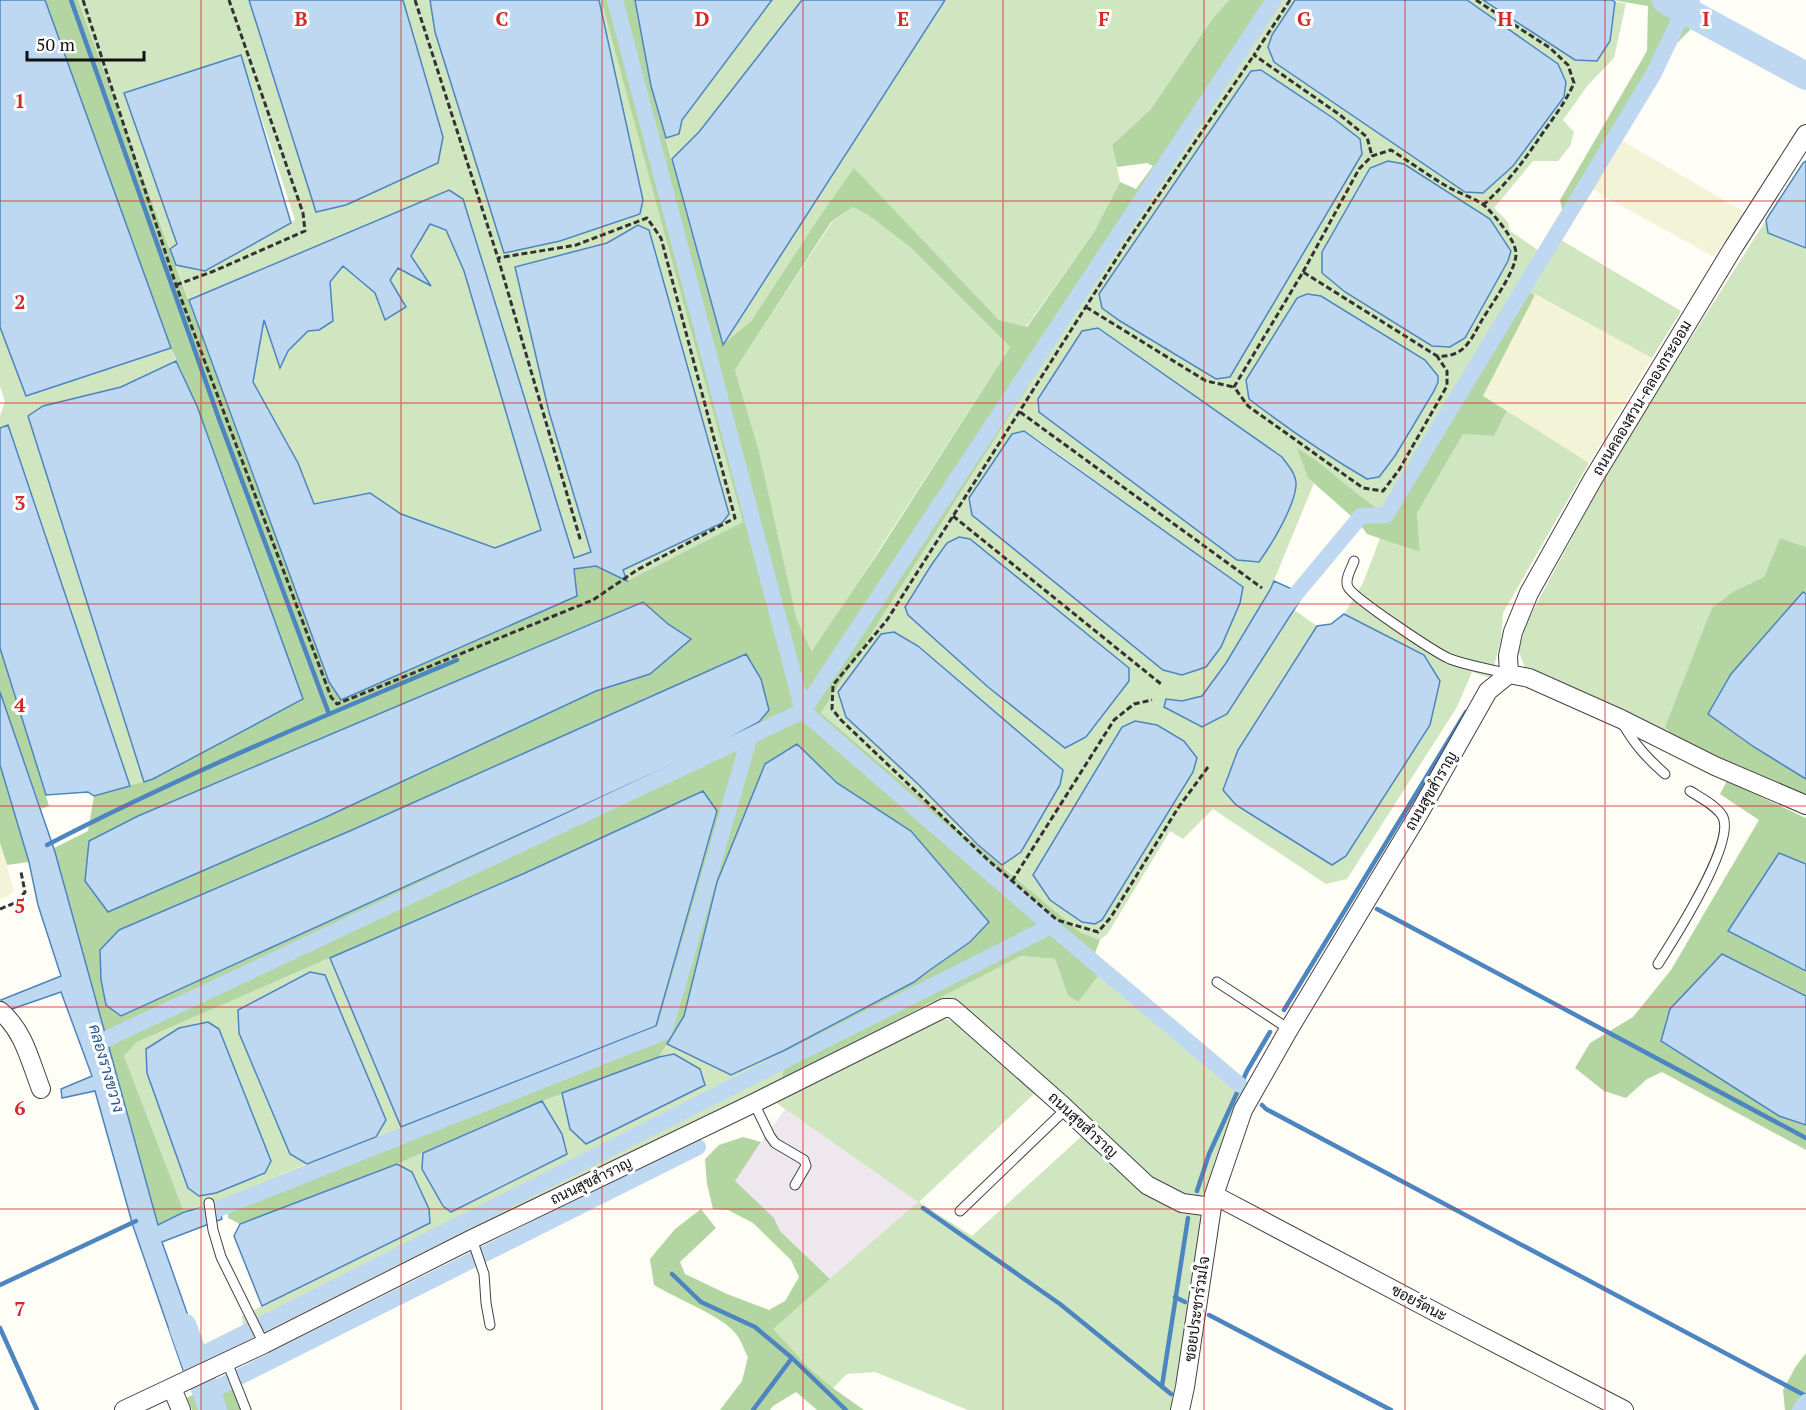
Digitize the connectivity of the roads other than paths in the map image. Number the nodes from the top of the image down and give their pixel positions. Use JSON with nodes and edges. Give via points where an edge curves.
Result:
{"nodes":[{"id":1,"x":1806,"y":134,"type":"edge"},
{"id":2,"x":1354,"y":561,"type":"dead end"},
{"id":3,"x":1509,"y":674,"type":"junction"},
{"id":4,"x":1621,"y":719,"type":"junction"},
{"id":5,"x":1665,"y":774,"type":"dead end"},
{"id":6,"x":1690,"y":791,"type":"dead end"},
{"id":7,"x":1806,"y":805,"type":"edge"},
{"id":8,"x":1658,"y":964,"type":"dead end"},
{"id":9,"x":1217,"y":982,"type":"dead end"},
{"id":10,"x":0,"y":1011,"type":"edge"},
{"id":11,"x":1289,"y":1029,"type":"junction"},
{"id":12,"x":41,"y":1089,"type":"dead end"},
{"id":13,"x":754,"y":1103,"type":"junction"},
{"id":14,"x":1066,"y":1109,"type":"junction"},
{"id":15,"x":795,"y":1185,"type":"dead end"},
{"id":16,"x":1213,"y":1201,"type":"junction"},
{"id":17,"x":209,"y":1203,"type":"dead end"},
{"id":18,"x":960,"y":1211,"type":"dead end"},
{"id":19,"x":472,"y":1239,"type":"junction"},
{"id":20,"x":490,"y":1325,"type":"dead end"},
{"id":21,"x":264,"y":1344,"type":"junction"},
{"id":22,"x":224,"y":1363,"type":"junction"},
{"id":23,"x":178,"y":1385,"type":"junction"},
{"id":24,"x":124,"y":1410,"type":"edge"},
{"id":25,"x":181,"y":1410,"type":"edge"},
{"id":26,"x":246,"y":1410,"type":"edge"},
{"id":27,"x":1180,"y":1410,"type":"edge"},
{"id":28,"x":1624,"y":1410,"type":"edge"}],
"edges":[{"from":1,"to":3,"type":"street","name":"ถนนคลองสวน-คลองกระออม","via":[[1593,479],[1529,593],[1513,632]]},
{"from":2,"to":3,"type":"lane","via":[[1348,588],[1371,606],[1450,658]]},
{"from":3,"to":4,"type":"street","via":[[1529,678]]},
{"from":3,"to":11,"type":"street","name":"ถนนสุขสำราญ","via":[[1488,691]]},
{"from":4,"to":5,"type":"lane","via":[[1633,741]]},
{"from":4,"to":7,"type":"street"},
{"from":6,"to":8,"type":"lane","via":[[1723,817],[1725,829],[1702,891]]},
{"from":9,"to":11,"type":"lane"},
{"from":10,"to":12,"type":"street","via":[[21,1036]]},
{"from":11,"to":16,"type":"street","name":"ถนนสุขสำราญ","via":[[1243,1110]]},
{"from":13,"to":14,"type":"street","name":"ถนนสุขสำราญ","via":[[944,1008],[952,1008]]},
{"from":13,"to":15,"type":"lane","via":[[775,1143],[804,1160],[806,1166]]},
{"from":13,"to":19,"type":"street","name":"ถนนสุขสำราญ"},
{"from":14,"to":16,"type":"street","name":"ถนนสุขสำราญ","via":[[1147,1185],[1182,1203]]},
{"from":14,"to":18,"type":"lane"},
{"from":16,"to":27,"type":"street","name":"ซอยประชาร่วมใจ"},
{"from":16,"to":28,"type":"street","name":"ซอยรัตนะ"},
{"from":17,"to":21,"type":"lane","via":[[218,1251]]},
{"from":19,"to":20,"type":"lane","via":[[484,1274]]},
{"from":19,"to":21,"type":"street","name":"ถนนสุขสำราญ"},
{"from":21,"to":22,"type":"street","name":"ถนนสุขสำราญ"},
{"from":22,"to":23,"type":"street","name":"ถนนสุขสำราญ"},
{"from":22,"to":26,"type":"lane"},
{"from":23,"to":24,"type":"street","name":"ถนนสุขสำราญ"},
{"from":23,"to":25,"type":"street"}]}
